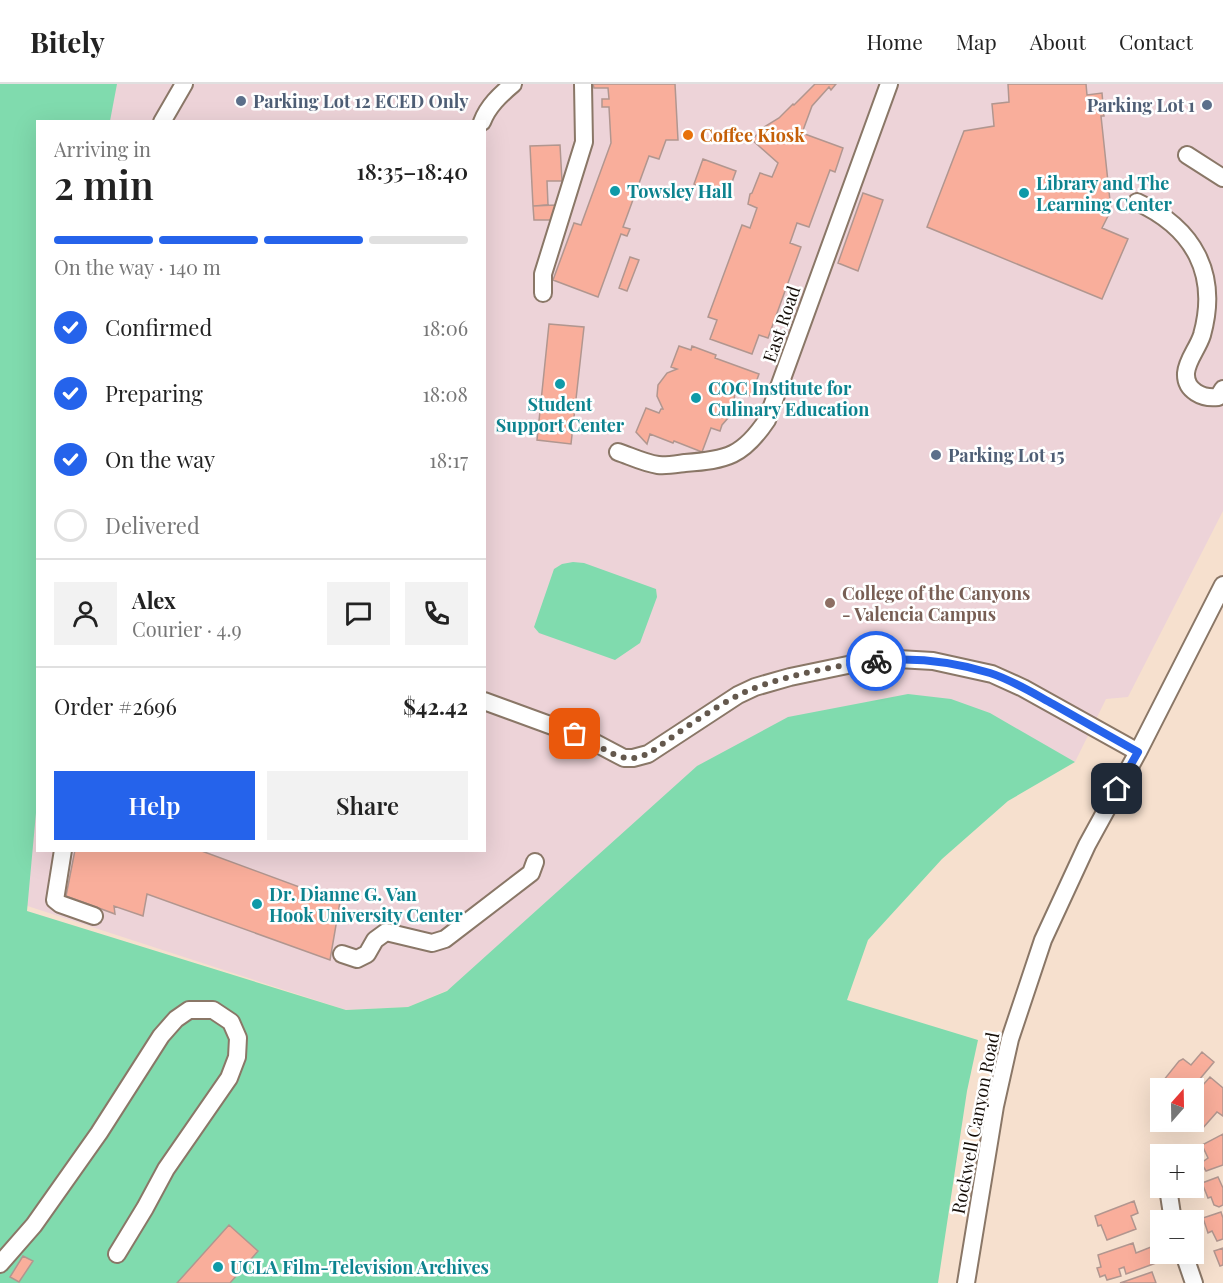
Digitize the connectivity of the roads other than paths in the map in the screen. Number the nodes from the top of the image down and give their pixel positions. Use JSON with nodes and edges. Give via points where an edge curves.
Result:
{"nodes":[{"id":1,"x":184,"y":84,"type":"edge"},
{"id":2,"x":513,"y":84,"type":"edge"},
{"id":3,"x":583,"y":84,"type":"edge"},
{"id":4,"x":889,"y":84,"type":"edge"},
{"id":5,"x":163,"y":120,"type":"edge"},
{"id":6,"x":483,"y":120,"type":"edge"},
{"id":7,"x":1186,"y":155,"type":"dead end"},
{"id":8,"x":1223,"y":178,"type":"edge"},
{"id":9,"x":1137,"y":202,"type":"dead end"},
{"id":10,"x":543,"y":293,"type":"dead end"},
{"id":11,"x":1223,"y":389,"type":"edge"},
{"id":12,"x":618,"y":452,"type":"dead end"},
{"id":13,"x":1223,"y":585,"type":"edge"},
{"id":14,"x":486,"y":702,"type":"edge"},
{"id":15,"x":1138,"y":752,"type":"junction"},
{"id":16,"x":63,"y":852,"type":"edge"},
{"id":17,"x":535,"y":861,"type":"dead end"},
{"id":18,"x":94,"y":916,"type":"dead end"},
{"id":19,"x":342,"y":954,"type":"dead end"},
{"id":20,"x":117,"y":1254,"type":"dead end"},
{"id":21,"x":0,"y":1264,"type":"edge"},
{"id":22,"x":1187,"y":1264,"type":"edge"},
{"id":23,"x":966,"y":1283,"type":"edge"},
{"id":24,"x":1194,"y":1283,"type":"edge"}],
"edges":[{"from":1,"to":5,"type":"street"},
{"from":2,"to":6,"type":"street"},
{"from":3,"to":10,"type":"street","via":[[584,142],[543,274]]},
{"from":4,"to":12,"type":"street","name":"East Road","via":[[767,420],[757,435],[734,455],[714,461],[658,465]]},
{"from":7,"to":8,"type":"street"},
{"from":9,"to":11,"type":"street","via":[[1179,229],[1198,256],[1208,283],[1207,314],[1186,376],[1198,395],[1218,397]]},
{"from":13,"to":15,"type":"street","name":"Rockwell Canyon Road"},
{"from":14,"to":15,"type":"street","via":[[633,759],[648,754],[755,687],[862,662],[933,661],[992,674]]},
{"from":15,"to":23,"type":"street","name":"Rockwell Canyon Road","via":[[1066,886],[1023,997],[995,1106]]},
{"from":16,"to":18,"type":"street","via":[[56,900]]},
{"from":17,"to":19,"type":"street","via":[[531,873],[445,939],[432,944],[386,932],[375,940],[367,954],[357,959]]},
{"from":20,"to":21,"type":"street","via":[[166,1169],[230,1078],[238,1038],[231,1022],[213,1010],[189,1010],[176,1018],[93,1143],[34,1225]]},
{"from":22,"to":24,"type":"street"}]}
